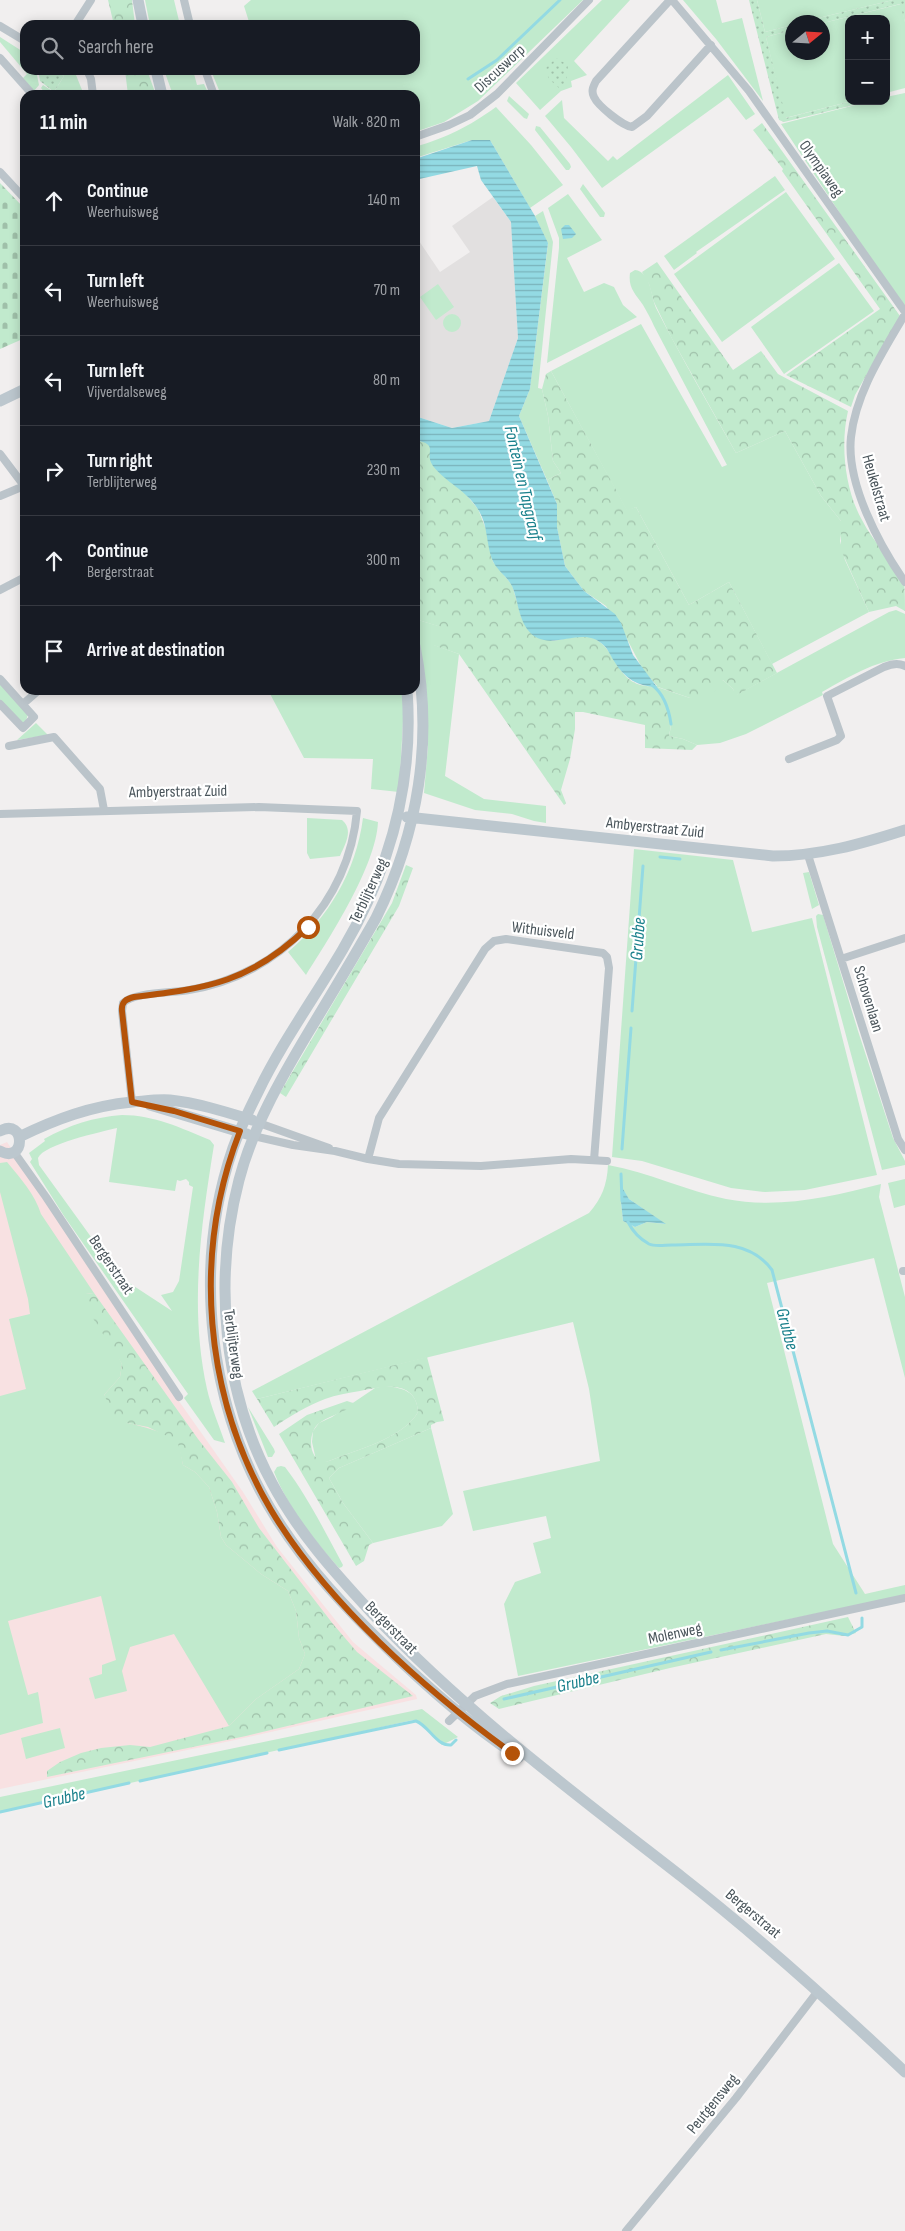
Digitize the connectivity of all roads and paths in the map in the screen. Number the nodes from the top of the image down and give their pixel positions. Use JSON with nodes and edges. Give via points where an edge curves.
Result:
{"nodes":[{"id":1,"x":91,"y":0,"type":"edge"},
{"id":2,"x":138,"y":0,"type":"edge"},
{"id":3,"x":184,"y":0,"type":"edge"},
{"id":4,"x":589,"y":0,"type":"edge"},
{"id":5,"x":671,"y":0,"type":"edge"},
{"id":6,"x":78,"y":20,"type":"edge"},
{"id":7,"x":142,"y":20,"type":"edge"},
{"id":8,"x":189,"y":20,"type":"edge"},
{"id":9,"x":0,"y":26,"type":"edge"},
{"id":10,"x":20,"y":38,"type":"edge"},
{"id":11,"x":711,"y":45,"type":"junction"},
{"id":12,"x":0,"y":58,"type":"edge"},
{"id":13,"x":89,"y":75,"type":"edge"},
{"id":14,"x":157,"y":75,"type":"edge"},
{"id":15,"x":158,"y":75,"type":"edge"},
{"id":16,"x":206,"y":75,"type":"edge"},
{"id":17,"x":29,"y":90,"type":"edge"},
{"id":18,"x":92,"y":90,"type":"edge"},
{"id":19,"x":161,"y":90,"type":"edge"},
{"id":20,"x":166,"y":90,"type":"edge"},
{"id":21,"x":212,"y":90,"type":"edge"},
{"id":22,"x":420,"y":135,"type":"edge"},
{"id":23,"x":0,"y":172,"type":"edge"},
{"id":24,"x":20,"y":193,"type":"edge"},
{"id":25,"x":905,"y":313,"type":"edge"},
{"id":26,"x":20,"y":391,"type":"edge"},
{"id":27,"x":0,"y":401,"type":"edge"},
{"id":28,"x":0,"y":454,"type":"edge"},
{"id":29,"x":20,"y":480,"type":"edge"},
{"id":30,"x":20,"y":489,"type":"edge"},
{"id":31,"x":0,"y":496,"type":"edge"},
{"id":32,"x":20,"y":580,"type":"edge"},
{"id":33,"x":905,"y":582,"type":"edge"},
{"id":34,"x":0,"y":590,"type":"edge"},
{"id":35,"x":905,"y":666,"type":"edge"},
{"id":36,"x":0,"y":679,"type":"edge"},
{"id":37,"x":420,"y":684,"type":"edge"},
{"id":38,"x":33,"y":695,"type":"edge"},
{"id":39,"x":407,"y":695,"type":"edge"},
{"id":40,"x":0,"y":704,"type":"edge"},
{"id":41,"x":23,"y":704,"type":"junction"},
{"id":42,"x":9,"y":746,"type":"dead end"},
{"id":43,"x":789,"y":759,"type":"dead end"},
{"id":44,"x":104,"y":810,"type":"junction"},
{"id":45,"x":0,"y":814,"type":"edge"},
{"id":46,"x":398,"y":816,"type":"junction"},
{"id":47,"x":413,"y":817,"type":"junction"},
{"id":48,"x":905,"y":830,"type":"edge"},
{"id":49,"x":808,"y":855,"type":"junction"},
{"id":50,"x":905,"y":938,"type":"edge"},
{"id":51,"x":841,"y":959,"type":"junction"},
{"id":52,"x":132,"y":1102,"type":"junction"},
{"id":53,"x":246,"y":1118,"type":"junction"},
{"id":54,"x":259,"y":1122,"type":"junction"},
{"id":55,"x":0,"y":1131,"type":"edge"},
{"id":56,"x":240,"y":1131,"type":"junction"},
{"id":57,"x":19,"y":1136,"type":"junction"},
{"id":58,"x":254,"y":1136,"type":"junction"},
{"id":59,"x":905,"y":1150,"type":"edge"},
{"id":60,"x":0,"y":1151,"type":"edge"},
{"id":61,"x":335,"y":1151,"type":"junction"},
{"id":62,"x":14,"y":1152,"type":"junction"},
{"id":63,"x":368,"y":1160,"type":"junction"},
{"id":64,"x":594,"y":1160,"type":"junction"},
{"id":65,"x":608,"y":1161,"type":"dead end"},
{"id":66,"x":179,"y":1397,"type":"dead end"},
{"id":67,"x":252,"y":1437,"type":"joint"},
{"id":68,"x":239,"y":1442,"type":"joint"},
{"id":69,"x":905,"y":1598,"type":"edge"},
{"id":70,"x":461,"y":1708,"type":"junction"},
{"id":71,"x":449,"y":1721,"type":"dead end"},
{"id":72,"x":818,"y":1991,"type":"junction"},
{"id":73,"x":905,"y":2072,"type":"edge"},
{"id":74,"x":626,"y":2231,"type":"edge"}],
"edges":[{"from":1,"to":6,"type":"street"},
{"from":2,"to":7,"type":"main road"},
{"from":3,"to":8,"type":"street"},
{"from":4,"to":22,"type":"street","name":"Discusworp","via":[[497,94],[470,115]]},
{"from":5,"to":11,"type":"street","name":"Olympiaweg"},
{"from":5,"to":11,"type":"street","name":"Olympiaweg","via":[[596,82],[592,90],[595,99],[620,122],[632,126],[647,116]]},
{"from":9,"to":10,"type":"street"},
{"from":11,"to":25,"type":"street","name":"Olympiaweg","via":[[749,91]]},
{"from":12,"to":17,"type":"street"},
{"from":13,"to":18,"type":"street"},
{"from":14,"to":19,"type":"main road"},
{"from":15,"to":20,"type":"main road"},
{"from":16,"to":21,"type":"street"},
{"from":23,"to":24,"type":"street"},
{"from":25,"to":33,"type":"street","name":"Heukelstraat","via":[[870,377],[853,425],[851,454],[876,538]]},
{"from":26,"to":27,"type":"main road"},
{"from":28,"to":29,"type":"street"},
{"from":30,"to":31,"type":"street"},
{"from":32,"to":34,"type":"street"},
{"from":35,"to":43,"type":"street","via":[[892,664],[884,667],[827,696],[841,736]]},
{"from":36,"to":41,"type":"street"},
{"from":37,"to":47,"type":"main road","name":"Terblijterweg","via":[[421,764]]},
{"from":38,"to":41,"type":"street"},
{"from":39,"to":46,"type":"main road","name":"Terblijterweg","via":[[408,759]]},
{"from":40,"to":41,"type":"street","via":[[23,728],[34,717]]},
{"from":42,"to":44,"type":"street","via":[[54,737],[100,789]]},
{"from":44,"to":45,"type":"street","name":"Ambyerstraat Zuid"},
{"from":44,"to":52,"type":"street","name":"Ambyerstraat Zuid","via":[[259,807],[357,811],[350,852],[333,892],[317,916],[290,944],[268,961],[227,981],[192,990],[134,997],[123,1003]]},
{"from":46,"to":47,"type":"main road","name":"Ambyerstraat Zuid"},
{"from":46,"to":53,"type":"main road","name":"Terblijterweg","via":[[388,854],[363,912],[279,1054]]},
{"from":47,"to":49,"type":"main road","name":"Ambyerstraat Zuid","via":[[732,853]]},
{"from":47,"to":54,"type":"main road","name":"Terblijterweg","via":[[398,870],[376,918]]},
{"from":48,"to":49,"type":"main road","name":"Ambyerstraat Zuid","via":[[849,848]]},
{"from":49,"to":51,"type":"street","name":"Schovenlaan"},
{"from":50,"to":51,"type":"street"},
{"from":51,"to":59,"type":"street","name":"Schovenlaan","via":[[898,1139]]},
{"from":52,"to":53,"type":"main road","via":[[177,1101]]},
{"from":52,"to":56,"type":"main road"},
{"from":52,"to":57,"type":"main road","via":[[74,1113]]},
{"from":53,"to":54,"type":"main road"},
{"from":53,"to":56,"type":"main road","name":"Terblijterweg"},
{"from":54,"to":58,"type":"main road","name":"Terblijterweg"},
{"from":54,"to":61,"type":"street"},
{"from":55,"to":57,"type":"main road","via":[[11,1129]]},
{"from":56,"to":58,"type":"main road"},
{"from":56,"to":68,"type":"main road","name":"Terblijterweg","via":[[218,1208],[211,1286],[217,1362]]},
{"from":57,"to":62,"type":"main road","via":[[20,1145]]},
{"from":58,"to":61,"type":"street"},
{"from":58,"to":67,"type":"main road","name":"Terblijterweg","via":[[241,1170],[231,1215],[225,1280],[231,1360],[236,1388]]},
{"from":60,"to":62,"type":"main road","via":[[5,1154]]},
{"from":61,"to":63,"type":"street"},
{"from":62,"to":66,"type":"street","name":"Bergerstraat"},
{"from":63,"to":64,"type":"street","via":[[462,1167]]},
{"from":63,"to":64,"type":"street","name":"Withuisveld","via":[[379,1118],[419,1052],[485,949],[494,941],[506,939],[603,953],[607,957],[609,968]]},
{"from":64,"to":65,"type":"street"},
{"from":67,"to":70,"type":"main road","name":"Bergerstraat","via":[[278,1494],[316,1550]]},
{"from":68,"to":70,"type":"main road","name":"Bergerstraat","via":[[271,1510],[314,1571],[380,1641]]},
{"from":69,"to":70,"type":"street","name":"Molenweg","via":[[507,1684],[476,1695]]},
{"from":70,"to":71,"type":"street","name":"Molenweg"},
{"from":70,"to":72,"type":"main road","name":"Bergerstraat","via":[[726,1912]]},
{"from":72,"to":73,"type":"main road","name":"Bergerstraat"},
{"from":72,"to":74,"type":"street","name":"Peutgensweg","via":[[736,2098]]}]}
